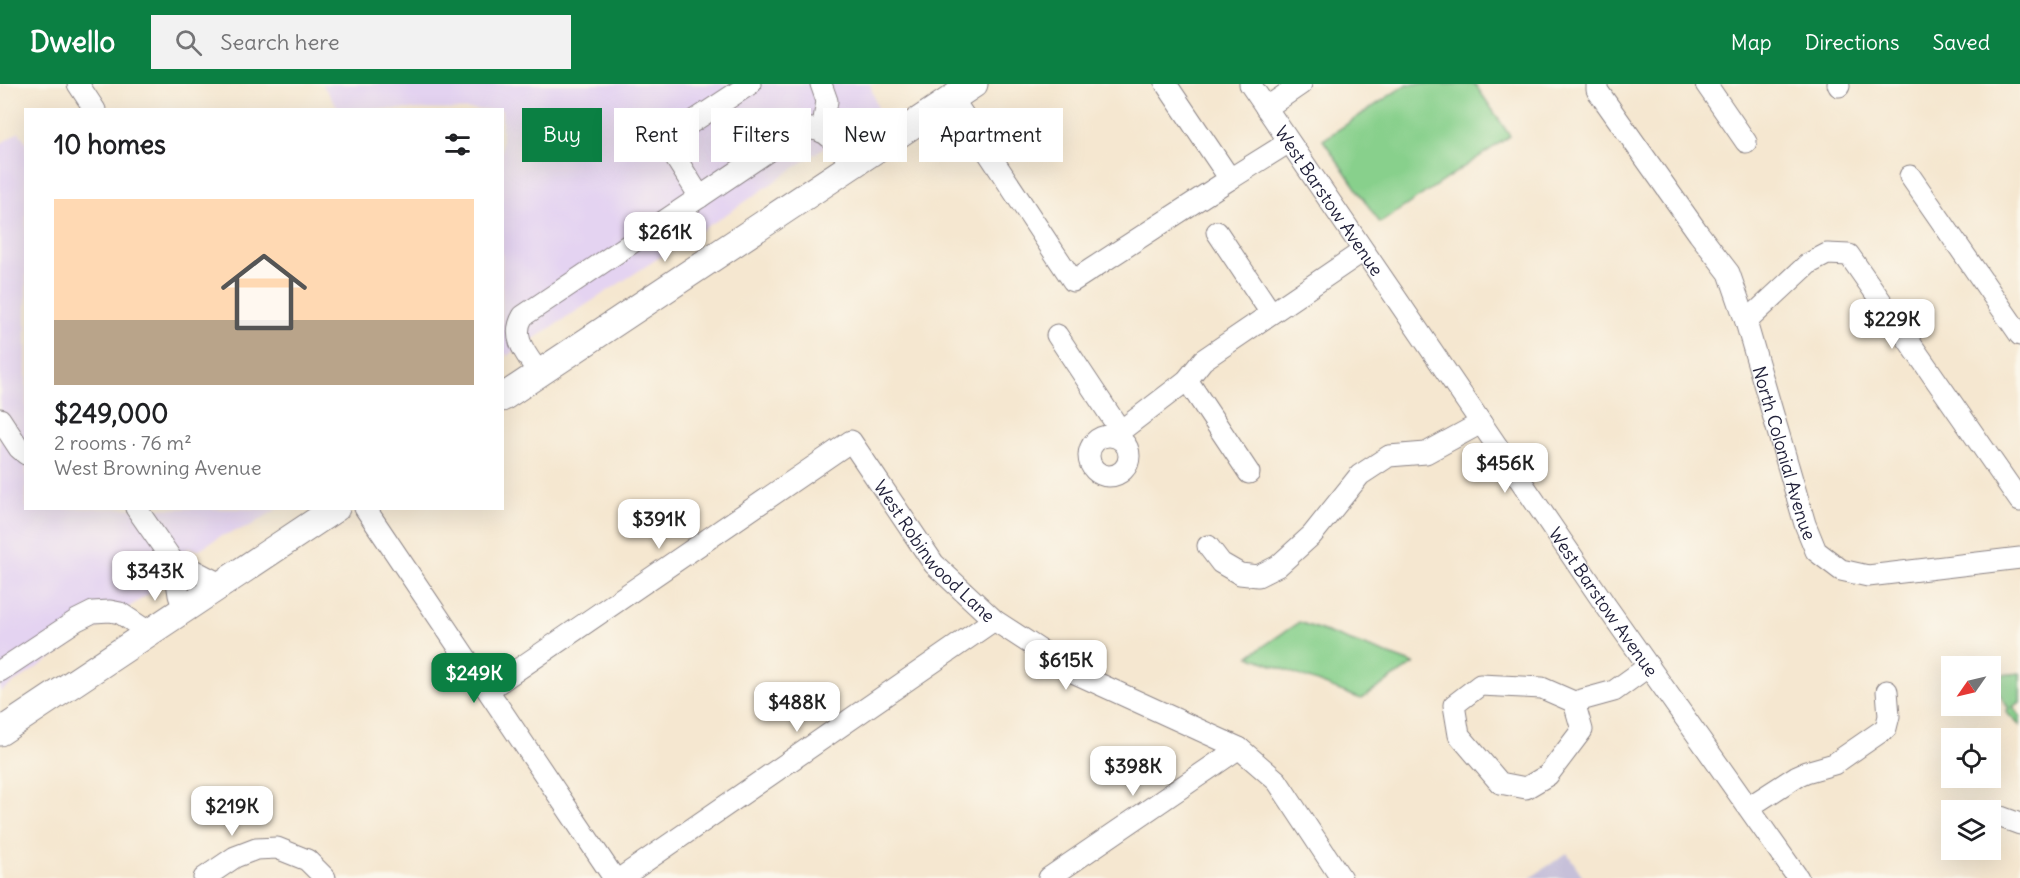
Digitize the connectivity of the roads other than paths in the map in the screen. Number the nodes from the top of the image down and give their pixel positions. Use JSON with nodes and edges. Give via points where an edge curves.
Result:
{"nodes":[{"id":1,"x":750,"y":84,"type":"edge"},
{"id":2,"x":821,"y":84,"type":"edge"},
{"id":3,"x":1166,"y":84,"type":"edge"},
{"id":4,"x":1250,"y":84,"type":"edge"},
{"id":5,"x":1301,"y":84,"type":"edge"},
{"id":6,"x":1597,"y":84,"type":"edge"},
{"id":7,"x":1706,"y":84,"type":"edge"},
{"id":8,"x":963,"y":91,"type":"edge"},
{"id":9,"x":1266,"y":108,"type":"junction"},
{"id":10,"x":822,"y":132,"type":"junction"},
{"id":11,"x":1289,"y":142,"type":"junction"},
{"id":12,"x":1746,"y":142,"type":"dead end"},
{"id":13,"x":852,"y":165,"type":"junction"},
{"id":14,"x":1910,"y":176,"type":"dead end"},
{"id":15,"x":1230,"y":180,"type":"junction"},
{"id":16,"x":700,"y":197,"type":"junction"},
{"id":17,"x":1217,"y":232,"type":"dead end"},
{"id":18,"x":1363,"y":251,"type":"junction"},
{"id":19,"x":1271,"y":313,"type":"junction"},
{"id":20,"x":1746,"y":322,"type":"junction"},
{"id":21,"x":1057,"y":335,"type":"dead end"},
{"id":22,"x":2020,"y":335,"type":"edge"},
{"id":23,"x":539,"y":373,"type":"junction"},
{"id":24,"x":1187,"y":381,"type":"junction"},
{"id":25,"x":504,"y":397,"type":"edge"},
{"id":26,"x":0,"y":419,"type":"edge"},
{"id":27,"x":1481,"y":423,"type":"junction"},
{"id":28,"x":24,"y":452,"type":"edge"},
{"id":29,"x":1249,"y":473,"type":"dead end"},
{"id":30,"x":2020,"y":501,"type":"edge"},
{"id":31,"x":137,"y":510,"type":"edge"},
{"id":32,"x":333,"y":510,"type":"edge"},
{"id":33,"x":366,"y":510,"type":"edge"},
{"id":34,"x":1208,"y":546,"type":"dead end"},
{"id":35,"x":2020,"y":558,"type":"edge"},
{"id":36,"x":177,"y":567,"type":"junction"},
{"id":37,"x":222,"y":585,"type":"junction"},
{"id":38,"x":184,"y":610,"type":"junction"},
{"id":39,"x":994,"y":620,"type":"junction"},
{"id":40,"x":150,"y":633,"type":"junction"},
{"id":41,"x":1649,"y":666,"type":"junction"},
{"id":42,"x":0,"y":671,"type":"edge"},
{"id":43,"x":488,"y":690,"type":"junction"},
{"id":44,"x":1887,"y":691,"type":"dead end"},
{"id":45,"x":1574,"y":702,"type":"junction"},
{"id":46,"x":0,"y":732,"type":"edge"},
{"id":47,"x":1239,"y":748,"type":"junction"},
{"id":48,"x":1749,"y":807,"type":"junction"},
{"id":49,"x":2001,"y":817,"type":"edge"},
{"id":50,"x":2020,"y":824,"type":"edge"},
{"id":51,"x":204,"y":878,"type":"edge"},
{"id":52,"x":325,"y":878,"type":"edge"},
{"id":53,"x":614,"y":878,"type":"edge"},
{"id":54,"x":621,"y":878,"type":"edge"},
{"id":55,"x":1049,"y":878,"type":"edge"},
{"id":56,"x":1341,"y":878,"type":"edge"},
{"id":57,"x":1798,"y":878,"type":"edge"}],
"edges":[{"from":1,"to":16,"type":"street","via":[[668,141]]},
{"from":2,"to":10,"type":"street","via":[[827,101]]},
{"from":3,"to":15,"type":"street"},
{"from":4,"to":9,"type":"street","name":"West Barstow Avenue"},
{"from":5,"to":9,"type":"street"},
{"from":6,"to":20,"type":"street","name":"North Colonial Avenue","via":[[1597,90],[1729,273]]},
{"from":7,"to":12,"type":"street"},
{"from":8,"to":13,"type":"main road"},
{"from":8,"to":15,"type":"street","via":[[1073,281]]},
{"from":9,"to":11,"type":"street","name":"West Barstow Avenue"},
{"from":10,"to":13,"type":"street","via":[[833,138]]},
{"from":10,"to":16,"type":"street","via":[[802,130]]},
{"from":11,"to":15,"type":"street"},
{"from":11,"to":18,"type":"street","name":"West Barstow Avenue"},
{"from":13,"to":23,"type":"main road"},
{"from":14,"to":22,"type":"street"},
{"from":16,"to":23,"type":"street","via":[[524,316],[518,329],[519,342]]},
{"from":17,"to":19,"type":"street"},
{"from":18,"to":19,"type":"street"},
{"from":18,"to":27,"type":"street","name":"West Barstow Avenue"},
{"from":19,"to":24,"type":"street","via":[[1203,360]]},
{"from":20,"to":30,"type":"street","via":[[1808,264],[1827,254],[1849,255]]},
{"from":20,"to":35,"type":"street","name":"North Colonial Avenue","via":[[1816,551],[1841,570],[1868,576]]},
{"from":21,"to":24,"type":"street","via":[[1117,433]]},
{"from":23,"to":25,"type":"main road"},
{"from":24,"to":29,"type":"street"},
{"from":26,"to":28,"type":"street"},
{"from":27,"to":34,"type":"street","via":[[1426,453],[1389,456],[1360,475],[1312,535],[1278,566],[1258,576],[1240,574],[1221,564]]},
{"from":27,"to":41,"type":"street","name":"West Barstow Avenue"},
{"from":31,"to":36,"type":"street"},
{"from":32,"to":37,"type":"main road"},
{"from":33,"to":43,"type":"street"},
{"from":36,"to":37,"type":"street","via":[[193,570]]},
{"from":36,"to":38,"type":"street","via":[[175,578]]},
{"from":37,"to":38,"type":"main road"},
{"from":38,"to":40,"type":"main road"},
{"from":39,"to":43,"type":"street","name":"West Robinwood Lane","via":[[934,564],[851,441]]},
{"from":39,"to":47,"type":"street","name":"West Robinwood Lane","via":[[1075,673]]},
{"from":39,"to":54,"type":"street"},
{"from":40,"to":42,"type":"street","via":[[120,613],[93,612]]},
{"from":40,"to":46,"type":"main road"},
{"from":41,"to":45,"type":"street","via":[[1614,691]]},
{"from":41,"to":48,"type":"street","name":"West Barstow Avenue"},
{"from":43,"to":53,"type":"street"},
{"from":44,"to":48,"type":"street","via":[[1886,728],[1834,764],[1797,776]]},
{"from":45,"to":45,"type":"street","via":[[1542,687],[1480,684],[1454,705],[1459,735],[1500,783],[1526,788],[1548,776],[1582,730]]},
{"from":47,"to":55,"type":"street"},
{"from":47,"to":56,"type":"street","name":"West Robinwood Lane","via":[[1277,781]]},
{"from":48,"to":57,"type":"street","name":"West Barstow Avenue"},
{"from":49,"to":50,"type":"street"},
{"from":51,"to":52,"type":"street","via":[[235,857],[256,849],[277,848],[307,860]]}]}
